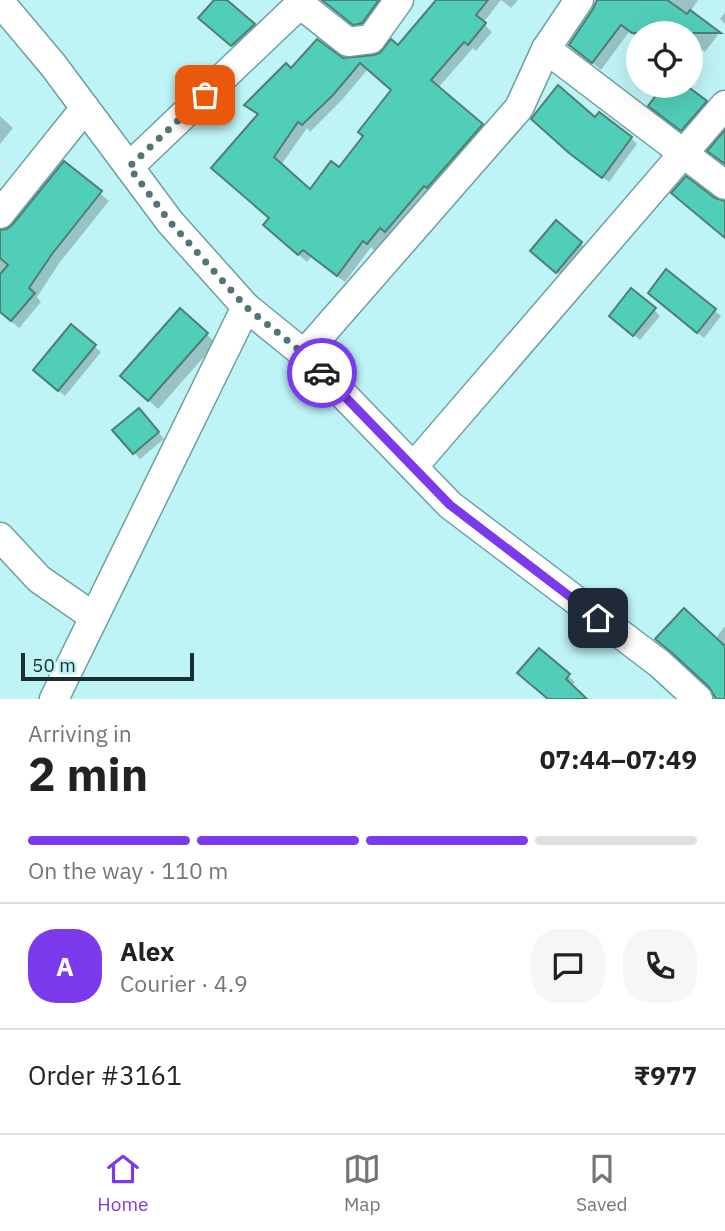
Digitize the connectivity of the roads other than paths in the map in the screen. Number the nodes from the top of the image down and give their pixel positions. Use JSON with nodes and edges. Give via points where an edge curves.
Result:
{"nodes":[{"id":1,"x":399,"y":0,"type":"edge"},
{"id":2,"x":579,"y":0,"type":"edge"},
{"id":3,"x":0,"y":2,"type":"edge"},
{"id":4,"x":546,"y":48,"type":"junction"},
{"id":5,"x":725,"y":105,"type":"edge"},
{"id":6,"x":85,"y":108,"type":"junction"},
{"id":7,"x":684,"y":152,"type":"junction"},
{"id":8,"x":129,"y":167,"type":"junction"},
{"id":9,"x":725,"y":185,"type":"edge"},
{"id":10,"x":0,"y":214,"type":"edge"},
{"id":11,"x":246,"y":307,"type":"junction"},
{"id":12,"x":304,"y":354,"type":"junction"},
{"id":13,"x":414,"y":467,"type":"junction"},
{"id":14,"x":0,"y":537,"type":"edge"},
{"id":15,"x":94,"y":617,"type":"junction"},
{"id":16,"x":54,"y":699,"type":"edge"},
{"id":17,"x":698,"y":699,"type":"edge"}],
"edges":[{"from":1,"to":8,"type":"street","via":[[371,39],[348,42],[300,4]]},
{"from":2,"to":4,"type":"street"},
{"from":3,"to":6,"type":"street"},
{"from":4,"to":7,"type":"street"},
{"from":4,"to":12,"type":"street","via":[[519,108]]},
{"from":5,"to":7,"type":"street"},
{"from":6,"to":8,"type":"street"},
{"from":6,"to":10,"type":"street"},
{"from":7,"to":9,"type":"street"},
{"from":7,"to":13,"type":"street"},
{"from":8,"to":11,"type":"street","via":[[170,222]]},
{"from":11,"to":12,"type":"street"},
{"from":11,"to":15,"type":"street"},
{"from":12,"to":13,"type":"street"},
{"from":13,"to":17,"type":"street","via":[[450,505],[660,664]]},
{"from":14,"to":15,"type":"street","via":[[39,579]]},
{"from":15,"to":16,"type":"street"}]}
